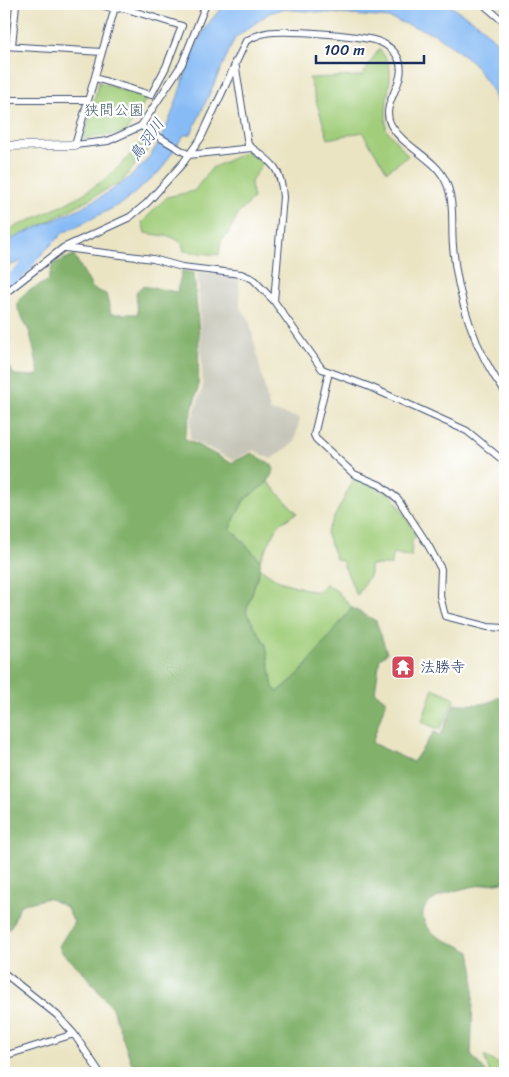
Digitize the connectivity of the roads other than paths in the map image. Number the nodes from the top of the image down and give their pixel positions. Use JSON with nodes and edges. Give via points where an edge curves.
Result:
{"nodes":[{"id":1,"x":16,"y":4,"type":"edge"},
{"id":2,"x":97,"y":4,"type":"edge"},
{"id":3,"x":206,"y":4,"type":"edge"},
{"id":4,"x":483,"y":4,"type":"edge"},
{"id":5,"x":499,"y":4,"type":"edge"},
{"id":6,"x":116,"y":6,"type":"edge"},
{"id":7,"x":505,"y":6,"type":"edge"},
{"id":8,"x":505,"y":23,"type":"edge"},
{"id":9,"x":4,"y":46,"type":"edge"},
{"id":10,"x":12,"y":46,"type":"junction"},
{"id":11,"x":102,"y":52,"type":"junction"},
{"id":12,"x":235,"y":62,"type":"junction"},
{"id":13,"x":95,"y":78,"type":"junction"},
{"id":14,"x":4,"y":100,"type":"edge"},
{"id":15,"x":88,"y":100,"type":"junction"},
{"id":16,"x":144,"y":127,"type":"junction"},
{"id":17,"x":75,"y":145,"type":"junction"},
{"id":18,"x":4,"y":146,"type":"edge"},
{"id":19,"x":252,"y":148,"type":"junction"},
{"id":20,"x":189,"y":155,"type":"junction"},
{"id":21,"x":64,"y":248,"type":"junction"},
{"id":22,"x":4,"y":294,"type":"edge"},
{"id":23,"x":274,"y":301,"type":"junction"},
{"id":24,"x":329,"y":372,"type":"junction"},
{"id":25,"x":505,"y":392,"type":"edge"},
{"id":26,"x":505,"y":462,"type":"edge"},
{"id":27,"x":505,"y":628,"type":"edge"},
{"id":28,"x":4,"y":973,"type":"edge"},
{"id":29,"x":74,"y":1034,"type":"junction"},
{"id":30,"x":4,"y":1056,"type":"edge"},
{"id":31,"x":100,"y":1073,"type":"edge"}],
"edges":[{"from":1,"to":10,"type":"street"},
{"from":2,"to":6,"type":"street"},
{"from":3,"to":16,"type":"street","via":[[182,64]]},
{"from":4,"to":8,"type":"street"},
{"from":5,"to":7,"type":"street"},
{"from":6,"to":11,"type":"street"},
{"from":6,"to":13,"type":"street","via":[[182,26],[151,95]]},
{"from":9,"to":10,"type":"street"},
{"from":10,"to":11,"type":"street"},
{"from":11,"to":13,"type":"street"},
{"from":12,"to":19,"type":"street","via":[[248,145]]},
{"from":12,"to":20,"type":"street","via":[[201,138]]},
{"from":12,"to":25,"type":"street","via":[[246,42],[257,34],[274,32],[366,39],[381,42],[392,49],[398,58],[401,77],[389,105],[388,116],[397,133],[440,172],[446,183],[451,200],[453,248],[460,289],[474,332]]},
{"from":13,"to":15,"type":"street"},
{"from":14,"to":15,"type":"street"},
{"from":15,"to":17,"type":"street"},
{"from":16,"to":17,"type":"street","via":[[108,141]]},
{"from":16,"to":20,"type":"street"},
{"from":17,"to":18,"type":"street"},
{"from":19,"to":20,"type":"street"},
{"from":19,"to":23,"type":"street","via":[[267,158],[282,179]]},
{"from":20,"to":21,"type":"street","via":[[147,203],[130,217]]},
{"from":21,"to":22,"type":"street"},
{"from":21,"to":23,"type":"street","via":[[242,274],[253,279]]},
{"from":23,"to":24,"type":"street","via":[[313,359]]},
{"from":24,"to":26,"type":"street","via":[[467,431]]},
{"from":24,"to":27,"type":"street","via":[[314,435],[316,440],[354,474],[398,499],[441,569],[440,596],[445,616]]},
{"from":28,"to":29,"type":"street"},
{"from":29,"to":30,"type":"street"},
{"from":29,"to":31,"type":"street"}]}
